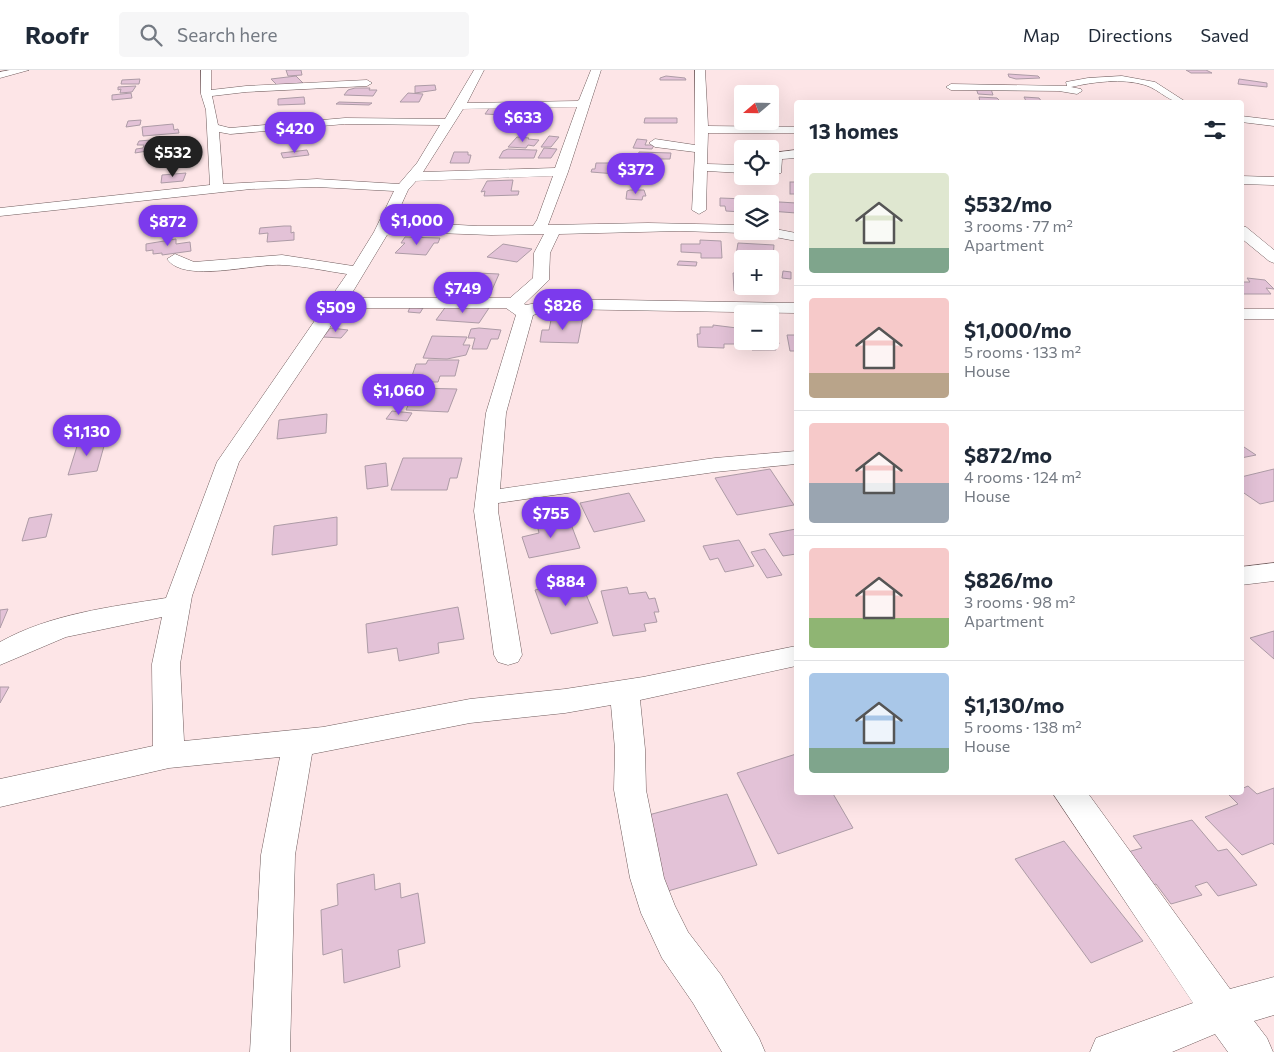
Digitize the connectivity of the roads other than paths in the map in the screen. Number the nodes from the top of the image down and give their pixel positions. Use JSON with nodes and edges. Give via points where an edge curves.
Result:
{"nodes":[{"id":1,"x":24,"y":70,"type":"edge"},
{"id":2,"x":206,"y":70,"type":"edge"},
{"id":3,"x":479,"y":70,"type":"edge"},
{"id":4,"x":596,"y":70,"type":"edge"},
{"id":5,"x":700,"y":70,"type":"edge"},
{"id":6,"x":0,"y":74,"type":"edge"},
{"id":7,"x":1059,"y":75,"type":"dead end"},
{"id":8,"x":942,"y":76,"type":"dead end"},
{"id":9,"x":367,"y":83,"type":"dead end"},
{"id":10,"x":1077,"y":91,"type":"junction"},
{"id":11,"x":206,"y":94,"type":"junction"},
{"id":12,"x":1178,"y":100,"type":"edge"},
{"id":13,"x":584,"y":102,"type":"junction"},
{"id":14,"x":460,"y":106,"type":"junction"},
{"id":15,"x":1244,"y":119,"type":"edge"},
{"id":16,"x":448,"y":122,"type":"junction"},
{"id":17,"x":1274,"y":123,"type":"edge"},
{"id":18,"x":213,"y":128,"type":"junction"},
{"id":19,"x":702,"y":129,"type":"junction"},
{"id":20,"x":794,"y":130,"type":"edge"},
{"id":21,"x":655,"y":143,"type":"dead end"},
{"id":22,"x":702,"y":149,"type":"junction"},
{"id":23,"x":794,"y":154,"type":"edge"},
{"id":24,"x":779,"y":156,"type":"edge"},
{"id":25,"x":700,"y":167,"type":"junction"},
{"id":26,"x":734,"y":169,"type":"edge"},
{"id":27,"x":779,"y":170,"type":"edge"},
{"id":28,"x":792,"y":170,"type":"dead end"},
{"id":29,"x":562,"y":172,"type":"junction"},
{"id":30,"x":1244,"y":180,"type":"edge"},
{"id":31,"x":1274,"y":181,"type":"edge"},
{"id":32,"x":407,"y":183,"type":"junction"},
{"id":33,"x":217,"y":188,"type":"junction"},
{"id":34,"x":699,"y":210,"type":"dead end"},
{"id":35,"x":0,"y":212,"type":"edge"},
{"id":36,"x":734,"y":229,"type":"edge"},
{"id":37,"x":553,"y":230,"type":"junction"},
{"id":38,"x":382,"y":231,"type":"junction"},
{"id":39,"x":536,"y":231,"type":"junction"},
{"id":40,"x":779,"y":234,"type":"edge"},
{"id":41,"x":1244,"y":234,"type":"edge"},
{"id":42,"x":794,"y":237,"type":"edge"},
{"id":43,"x":1274,"y":258,"type":"edge"},
{"id":44,"x":175,"y":259,"type":"dead end"},
{"id":45,"x":357,"y":272,"type":"junction"},
{"id":46,"x":338,"y":303,"type":"junction"},
{"id":47,"x":794,"y":308,"type":"edge"},
{"id":48,"x":518,"y":309,"type":"junction"},
{"id":49,"x":1244,"y":314,"type":"edge"},
{"id":50,"x":1274,"y":314,"type":"edge"},
{"id":51,"x":794,"y":458,"type":"edge"},
{"id":52,"x":487,"y":498,"type":"junction"},
{"id":53,"x":1274,"y":572,"type":"edge"},
{"id":54,"x":1244,"y":573,"type":"edge"},
{"id":55,"x":177,"y":605,"type":"junction"},
{"id":56,"x":0,"y":655,"type":"edge"},
{"id":57,"x":508,"y":655,"type":"dead end"},
{"id":58,"x":794,"y":656,"type":"edge"},
{"id":59,"x":624,"y":691,"type":"junction"},
{"id":60,"x":298,"y":743,"type":"junction"},
{"id":61,"x":168,"y":755,"type":"junction"},
{"id":62,"x":0,"y":793,"type":"edge"},
{"id":63,"x":1070,"y":795,"type":"edge"},
{"id":64,"x":1274,"y":996,"type":"edge"},
{"id":65,"x":1222,"y":1011,"type":"junction"},
{"id":66,"x":268,"y":1049,"type":"edge"},
{"id":67,"x":745,"y":1052,"type":"edge"},
{"id":68,"x":1110,"y":1052,"type":"edge"},
{"id":69,"x":1253,"y":1052,"type":"edge"}],
"edges":[{"from":1,"to":6,"type":"street"},
{"from":2,"to":11,"type":"street"},
{"from":3,"to":14,"type":"street"},
{"from":4,"to":13,"type":"street"},
{"from":5,"to":19,"type":"street"},
{"from":7,"to":10,"type":"street"},
{"from":8,"to":10,"type":"street","via":[[954,91],[1059,88]]},
{"from":9,"to":11,"type":"street","via":[[310,81]]},
{"from":10,"to":12,"type":"street","via":[[1082,81],[1141,81]]},
{"from":11,"to":18,"type":"street"},
{"from":13,"to":14,"type":"street","via":[[573,105]]},
{"from":13,"to":29,"type":"street"},
{"from":14,"to":16,"type":"street"},
{"from":15,"to":17,"type":"street"},
{"from":16,"to":18,"type":"street","via":[[360,121],[230,131]]},
{"from":16,"to":32,"type":"street","via":[[423,164]]},
{"from":18,"to":33,"type":"street"},
{"from":19,"to":20,"type":"street"},
{"from":19,"to":22,"type":"street"},
{"from":21,"to":22,"type":"street"},
{"from":22,"to":25,"type":"street"},
{"from":23,"to":24,"type":"street"},
{"from":25,"to":26,"type":"street"},
{"from":25,"to":34,"type":"street"},
{"from":27,"to":28,"type":"street"},
{"from":29,"to":32,"type":"street","via":[[428,175]]},
{"from":29,"to":39,"type":"street","via":[[544,221]]},
{"from":30,"to":31,"type":"street"},
{"from":32,"to":33,"type":"street"},
{"from":32,"to":38,"type":"street"},
{"from":33,"to":35,"type":"street"},
{"from":36,"to":37,"type":"street"},
{"from":37,"to":39,"type":"street"},
{"from":37,"to":48,"type":"street","via":[[542,253],[540,280]]},
{"from":38,"to":39,"type":"street","via":[[406,227]]},
{"from":38,"to":45,"type":"street"},
{"from":40,"to":42,"type":"street"},
{"from":41,"to":43,"type":"street"},
{"from":44,"to":45,"type":"street","via":[[193,267],[282,260]]},
{"from":45,"to":46,"type":"street"},
{"from":46,"to":48,"type":"street"},
{"from":46,"to":55,"type":"street","via":[[228,462]]},
{"from":47,"to":48,"type":"street","via":[[558,304]]},
{"from":48,"to":52,"type":"street","via":[[496,413]]},
{"from":49,"to":50,"type":"street"},
{"from":51,"to":52,"type":"street","via":[[715,465]]},
{"from":52,"to":57,"type":"street","via":[[486,511]]},
{"from":53,"to":54,"type":"street"},
{"from":55,"to":56,"type":"street","via":[[71,627],[31,639]]},
{"from":55,"to":61,"type":"street","via":[[166,664]]},
{"from":58,"to":59,"type":"street"},
{"from":59,"to":60,"type":"street","via":[[470,711]]},
{"from":59,"to":67,"type":"street","via":[[630,790],[647,878],[675,945],[707,989]]},
{"from":60,"to":61,"type":"street"},
{"from":60,"to":66,"type":"street","via":[[278,855]]},
{"from":61,"to":62,"type":"street"},
{"from":63,"to":65,"type":"street"},
{"from":64,"to":65,"type":"street"},
{"from":65,"to":68,"type":"street","via":[[1162,1036]]},
{"from":65,"to":69,"type":"street"}]}
